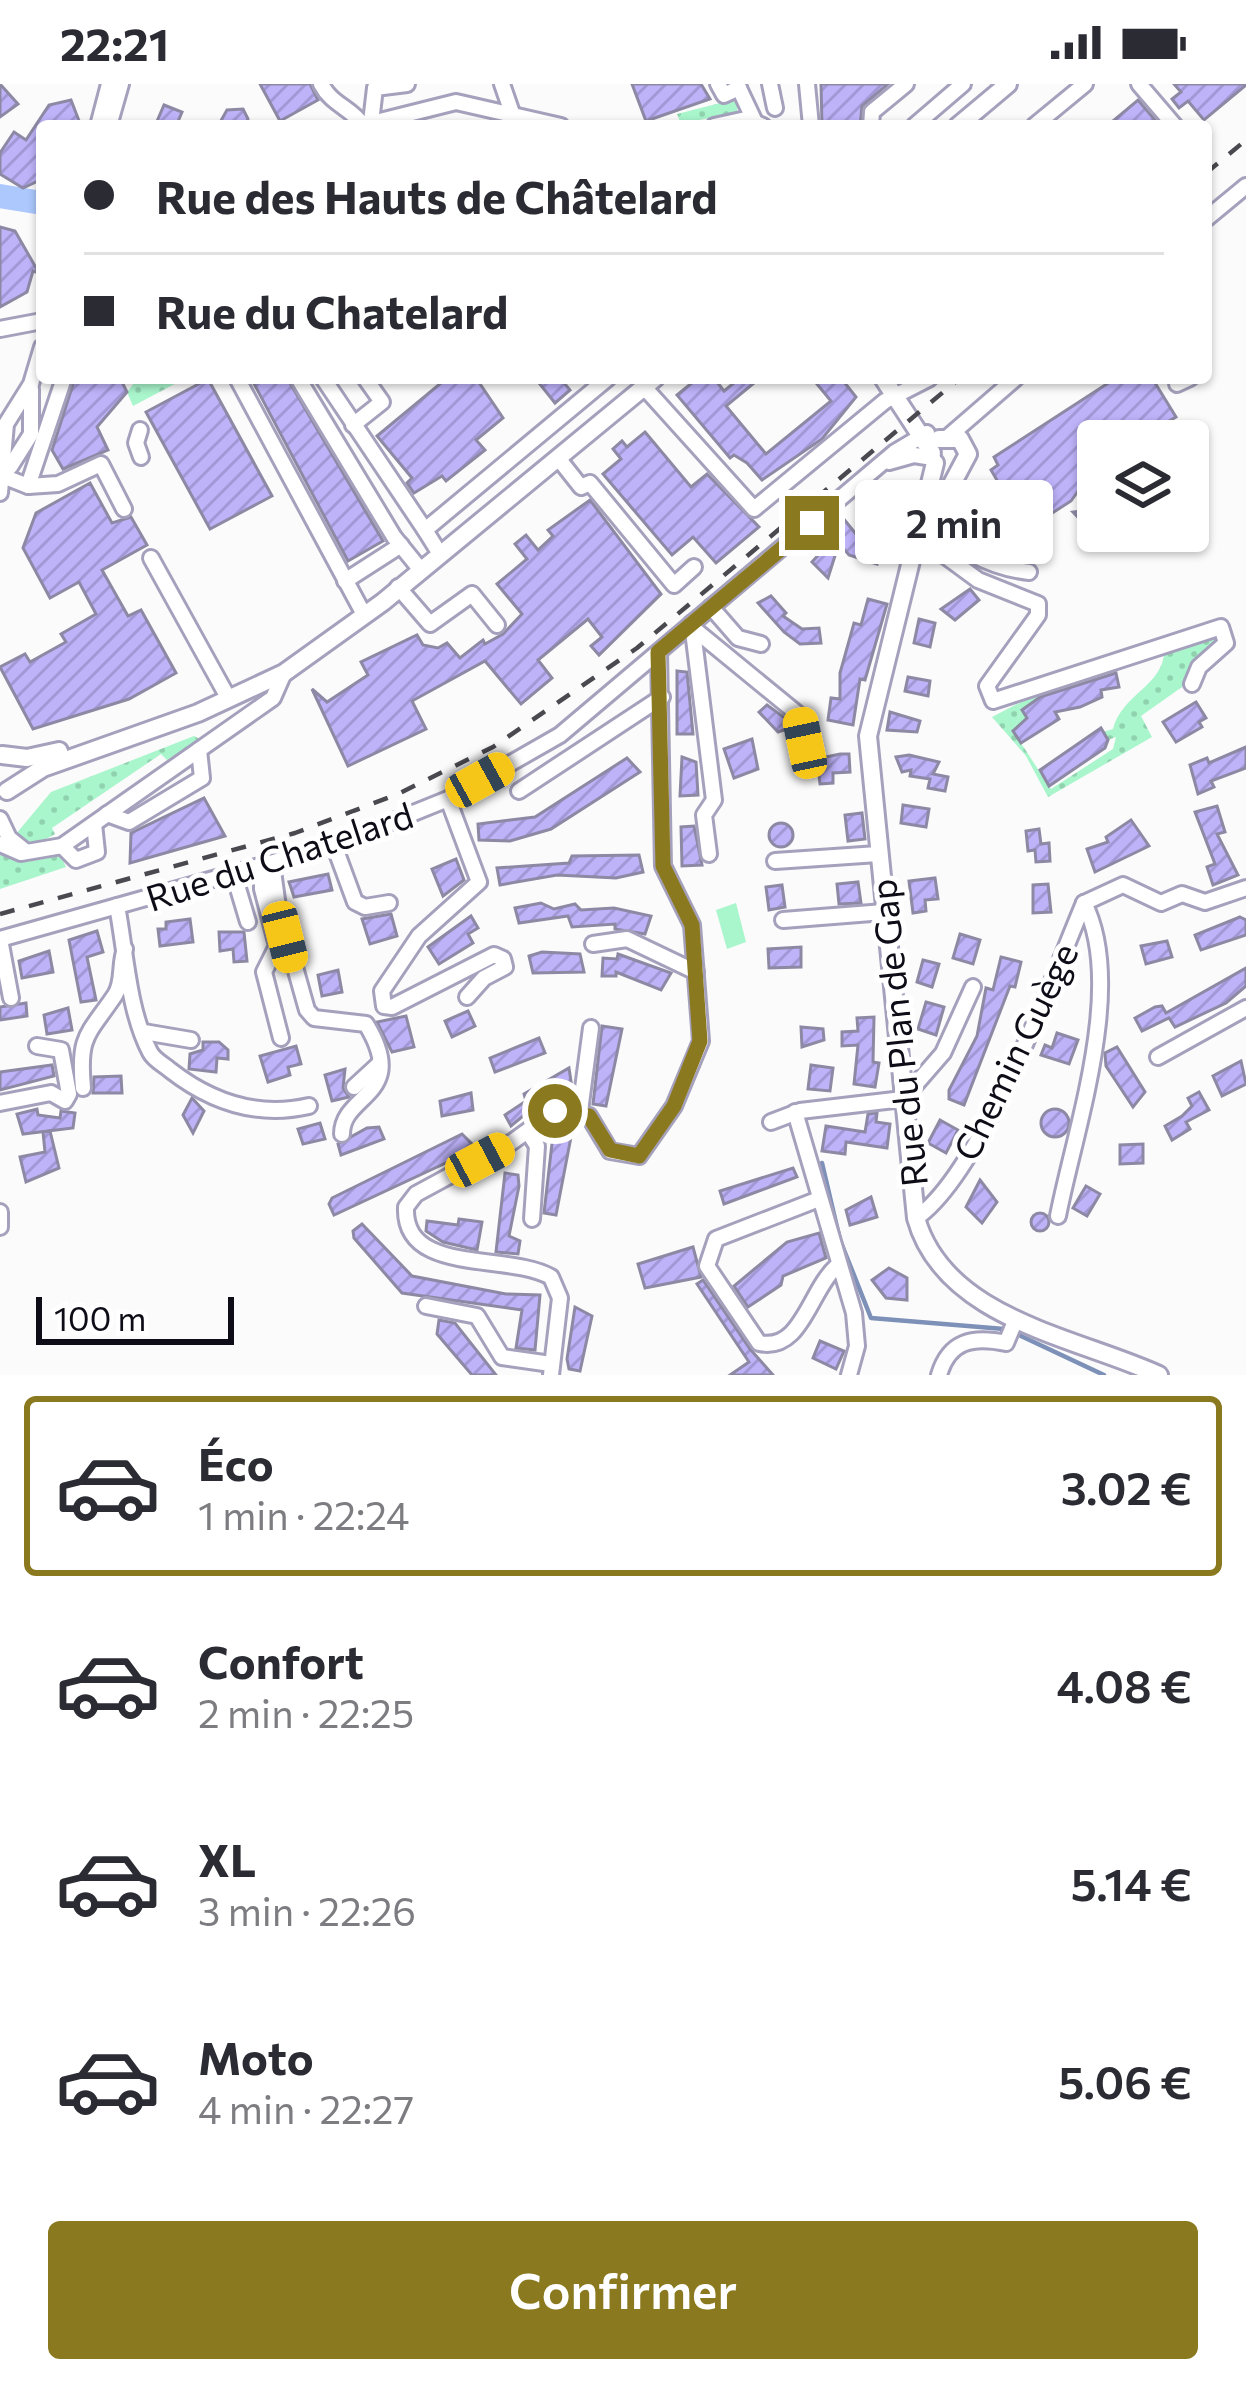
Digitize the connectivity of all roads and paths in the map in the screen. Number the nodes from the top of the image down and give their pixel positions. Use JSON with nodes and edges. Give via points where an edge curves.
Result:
{"nodes":[{"id":1,"x":116,"y":84,"type":"edge"},
{"id":2,"x":322,"y":84,"type":"edge"},
{"id":3,"x":407,"y":84,"type":"edge"},
{"id":4,"x":461,"y":84,"type":"edge"},
{"id":5,"x":502,"y":84,"type":"edge"},
{"id":6,"x":718,"y":84,"type":"edge"},
{"id":7,"x":770,"y":84,"type":"edge"},
{"id":8,"x":807,"y":84,"type":"edge"},
{"id":9,"x":906,"y":84,"type":"edge"},
{"id":10,"x":1008,"y":84,"type":"edge"},
{"id":11,"x":1085,"y":84,"type":"edge"},
{"id":12,"x":1139,"y":84,"type":"edge"},
{"id":13,"x":374,"y":86,"type":"edge"},
{"id":14,"x":738,"y":86,"type":"edge"},
{"id":15,"x":955,"y":86,"type":"edge"},
{"id":16,"x":457,"y":102,"type":"junction"},
{"id":17,"x":776,"y":108,"type":"dead end"},
{"id":18,"x":512,"y":113,"type":"junction"},
{"id":19,"x":106,"y":120,"type":"edge"},
{"id":20,"x":361,"y":120,"type":"edge"},
{"id":21,"x":366,"y":120,"type":"edge"},
{"id":22,"x":382,"y":120,"type":"edge"},
{"id":23,"x":539,"y":120,"type":"edge"},
{"id":24,"x":757,"y":120,"type":"edge"},
{"id":25,"x":810,"y":120,"type":"edge"},
{"id":26,"x":872,"y":120,"type":"edge"},
{"id":27,"x":920,"y":120,"type":"edge"},
{"id":28,"x":965,"y":120,"type":"edge"},
{"id":29,"x":1041,"y":120,"type":"edge"},
{"id":30,"x":1170,"y":120,"type":"edge"},
{"id":31,"x":1246,"y":186,"type":"edge"},
{"id":32,"x":1212,"y":214,"type":"edge"},
{"id":33,"x":36,"y":322,"type":"edge"},
{"id":34,"x":0,"y":329,"type":"edge"},
{"id":35,"x":36,"y":367,"type":"edge"},
{"id":36,"x":62,"y":384,"type":"edge"},
{"id":37,"x":240,"y":384,"type":"edge"},
{"id":38,"x":302,"y":384,"type":"edge"},
{"id":39,"x":327,"y":384,"type":"edge"},
{"id":40,"x":369,"y":384,"type":"edge"},
{"id":41,"x":601,"y":384,"type":"edge"},
{"id":42,"x":648,"y":384,"type":"edge"},
{"id":43,"x":652,"y":384,"type":"edge"},
{"id":44,"x":886,"y":384,"type":"edge"},
{"id":45,"x":919,"y":384,"type":"edge"},
{"id":46,"x":1009,"y":384,"type":"edge"},
{"id":47,"x":892,"y":397,"type":"junction"},
{"id":48,"x":575,"y":405,"type":"junction"},
{"id":49,"x":978,"y":410,"type":"junction"},
{"id":50,"x":9,"y":424,"type":"edge"},
{"id":51,"x":353,"y":425,"type":"junction"},
{"id":52,"x":594,"y":428,"type":"junction"},
{"id":53,"x":140,"y":430,"type":"dead end"},
{"id":54,"x":930,"y":443,"type":"junction"},
{"id":55,"x":967,"y":447,"type":"junction"},
{"id":56,"x":141,"y":457,"type":"dead end"},
{"id":57,"x":558,"y":458,"type":"junction"},
{"id":58,"x":879,"y":467,"type":"junction"},
{"id":59,"x":958,"y":470,"type":"junction"},
{"id":60,"x":2,"y":485,"type":"edge"},
{"id":61,"x":28,"y":486,"type":"junction"},
{"id":62,"x":928,"y":496,"type":"junction"},
{"id":63,"x":124,"y":509,"type":"dead end"},
{"id":64,"x":930,"y":526,"type":"junction"},
{"id":65,"x":425,"y":530,"type":"junction"},
{"id":66,"x":401,"y":545,"type":"junction"},
{"id":67,"x":440,"y":554,"type":"junction"},
{"id":68,"x":915,"y":555,"type":"junction"},
{"id":69,"x":151,"y":558,"type":"dead end"},
{"id":70,"x":694,"y":567,"type":"dead end"},
{"id":71,"x":420,"y":569,"type":"junction"},
{"id":72,"x":1028,"y":572,"type":"dead end"},
{"id":73,"x":345,"y":581,"type":"junction"},
{"id":74,"x":398,"y":587,"type":"junction"},
{"id":75,"x":711,"y":607,"type":"junction"},
{"id":76,"x":361,"y":609,"type":"junction"},
{"id":77,"x":497,"y":625,"type":"dead end"},
{"id":78,"x":693,"y":626,"type":"junction"},
{"id":79,"x":761,"y":644,"type":"dead end"},
{"id":80,"x":658,"y":652,"type":"junction"},
{"id":81,"x":284,"y":673,"type":"junction"},
{"id":82,"x":1192,"y":684,"type":"dead end"},
{"id":83,"x":225,"y":692,"type":"junction"},
{"id":84,"x":662,"y":697,"type":"junction"},
{"id":85,"x":805,"y":743,"type":"dead end"},
{"id":86,"x":199,"y":750,"type":"junction"},
{"id":87,"x":1,"y":754,"type":"edge"},
{"id":88,"x":519,"y":791,"type":"dead end"},
{"id":89,"x":4,"y":799,"type":"edge"},
{"id":90,"x":448,"y":799,"type":"junction"},
{"id":91,"x":0,"y":819,"type":"edge"},
{"id":92,"x":101,"y":819,"type":"junction"},
{"id":93,"x":0,"y":844,"type":"edge"},
{"id":94,"x":334,"y":845,"type":"junction"},
{"id":95,"x":62,"y":846,"type":"junction"},
{"id":96,"x":35,"y":852,"type":"junction"},
{"id":97,"x":709,"y":854,"type":"dead end"},
{"id":98,"x":878,"y":854,"type":"junction"},
{"id":99,"x":775,"y":861,"type":"dead end"},
{"id":100,"x":267,"y":866,"type":"junction"},
{"id":101,"x":234,"y":875,"type":"junction"},
{"id":102,"x":1246,"y":888,"type":"edge"},
{"id":103,"x":1084,"y":903,"type":"junction"},
{"id":104,"x":389,"y":904,"type":"dead end"},
{"id":105,"x":117,"y":906,"type":"junction"},
{"id":106,"x":884,"y":912,"type":"junction"},
{"id":107,"x":783,"y":920,"type":"dead end"},
{"id":108,"x":248,"y":922,"type":"dead end"},
{"id":109,"x":0,"y":939,"type":"edge"},
{"id":110,"x":593,"y":944,"type":"dead end"},
{"id":111,"x":125,"y":949,"type":"junction"},
{"id":112,"x":696,"y":972,"type":"junction"},
{"id":113,"x":973,"y":987,"type":"dead end"},
{"id":114,"x":467,"y":997,"type":"dead end"},
{"id":115,"x":11,"y":998,"type":"dead end"},
{"id":116,"x":1246,"y":1008,"type":"edge"},
{"id":117,"x":591,"y":1028,"type":"dead end"},
{"id":118,"x":144,"y":1032,"type":"junction"},
{"id":119,"x":281,"y":1038,"type":"dead end"},
{"id":120,"x":191,"y":1040,"type":"dead end"},
{"id":121,"x":37,"y":1046,"type":"dead end"},
{"id":122,"x":1158,"y":1057,"type":"dead end"},
{"id":123,"x":379,"y":1064,"type":"junction"},
{"id":124,"x":354,"y":1087,"type":"dead end"},
{"id":125,"x":83,"y":1088,"type":"dead end"},
{"id":126,"x":903,"y":1099,"type":"junction"},
{"id":127,"x":0,"y":1103,"type":"edge"},
{"id":128,"x":308,"y":1106,"type":"dead end"},
{"id":129,"x":580,"y":1111,"type":"junction"},
{"id":130,"x":795,"y":1112,"type":"junction"},
{"id":131,"x":771,"y":1122,"type":"dead end"},
{"id":132,"x":528,"y":1132,"type":"junction"},
{"id":133,"x":342,"y":1134,"type":"dead end"},
{"id":134,"x":819,"y":1199,"type":"junction"},
{"id":135,"x":0,"y":1212,"type":"edge"},
{"id":136,"x":1058,"y":1216,"type":"dead end"},
{"id":137,"x":916,"y":1218,"type":"junction"},
{"id":138,"x":532,"y":1220,"type":"dead end"},
{"id":139,"x":0,"y":1227,"type":"edge"},
{"id":140,"x":837,"y":1265,"type":"junction"},
{"id":141,"x":426,"y":1306,"type":"dead end"},
{"id":142,"x":1016,"y":1319,"type":"junction"},
{"id":143,"x":551,"y":1370,"type":"edge"},
{"id":144,"x":849,"y":1375,"type":"edge"},
{"id":145,"x":939,"y":1375,"type":"edge"},
{"id":146,"x":1159,"y":1375,"type":"edge"}],
"edges":[{"from":1,"to":19,"type":"street"},
{"from":2,"to":20,"type":"street","via":[[330,101]]},
{"from":3,"to":13,"type":"street"},
{"from":4,"to":16,"type":"street"},
{"from":5,"to":18,"type":"street"},
{"from":6,"to":14,"type":"street","via":[[724,95]]},
{"from":7,"to":17,"type":"street"},
{"from":8,"to":25,"type":"street"},
{"from":9,"to":26,"type":"street"},
{"from":10,"to":28,"type":"main road"},
{"from":11,"to":29,"type":"street"},
{"from":12,"to":30,"type":"street"},
{"from":13,"to":21,"type":"street"},
{"from":14,"to":24,"type":"street"},
{"from":15,"to":27,"type":"street"},
{"from":16,"to":18,"type":"street"},
{"from":16,"to":22,"type":"street"},
{"from":18,"to":23,"type":"street"},
{"from":31,"to":32,"type":"street"},
{"from":33,"to":34,"type":"street"},
{"from":35,"to":50,"type":"street"},
{"from":36,"to":61,"type":"street"},
{"from":37,"to":73,"type":"street"},
{"from":38,"to":66,"type":"street"},
{"from":39,"to":51,"type":"street"},
{"from":40,"to":51,"type":"street","via":[[382,403]]},
{"from":41,"to":48,"type":"street"},
{"from":42,"to":52,"type":"main road"},
{"from":43,"to":47,"type":"street","via":[[754,509]]},
{"from":44,"to":47,"type":"main road"},
{"from":45,"to":47,"type":"street"},
{"from":46,"to":49,"type":"street","name":"Rue du Chatelard"},
{"from":47,"to":54,"type":"main road"},
{"from":48,"to":52,"type":"street"},
{"from":48,"to":65,"type":"street"},
{"from":49,"to":54,"type":"street","name":"Rue du Chatelard"},
{"from":49,"to":55,"type":"street"},
{"from":50,"to":60,"type":"street"},
{"from":50,"to":60,"type":"street","via":[[22,442]]},
{"from":51,"to":65,"type":"street"},
{"from":52,"to":57,"type":"main road"},
{"from":53,"to":56,"type":"street"},
{"from":54,"to":55,"type":"main road"},
{"from":54,"to":58,"type":"street","name":"Rue du Chatelard"},
{"from":54,"to":58,"type":"street"},
{"from":54,"to":59,"type":"main road","via":[[943,470]]},
{"from":54,"to":62,"type":"main road"},
{"from":55,"to":59,"type":"main road"},
{"from":57,"to":67,"type":"main road"},
{"from":57,"to":70,"type":"street","via":[[581,488],[590,483],[674,585]]},
{"from":58,"to":75,"type":"street","name":"Rue du Chatelard"},
{"from":59,"to":64,"type":"main road"},
{"from":60,"to":61,"type":"street"},
{"from":61,"to":63,"type":"street","via":[[58,484],[101,464]]},
{"from":62,"to":64,"type":"street"},
{"from":62,"to":68,"type":"main road"},
{"from":64,"to":68,"type":"main road"},
{"from":64,"to":72,"type":"street"},
{"from":64,"to":82,"type":"street","via":[[944,555],[1038,604],[987,686],[993,701],[1221,628],[1226,643]]},
{"from":65,"to":67,"type":"street"},
{"from":66,"to":71,"type":"street"},
{"from":66,"to":73,"type":"street"},
{"from":67,"to":71,"type":"main road"},
{"from":68,"to":98,"type":"main road","name":"Rue du Plan de Gap","via":[[868,736]]},
{"from":69,"to":83,"type":"street"},
{"from":71,"to":74,"type":"main road"},
{"from":73,"to":76,"type":"street"},
{"from":74,"to":76,"type":"main road"},
{"from":74,"to":77,"type":"street","via":[[430,624],[472,594]]},
{"from":74,"to":81,"type":"main road"},
{"from":75,"to":78,"type":"street","name":"Rue du Chatelard"},
{"from":75,"to":79,"type":"street","via":[[738,638]]},
{"from":76,"to":83,"type":"main road"},
{"from":78,"to":80,"type":"street","name":"Rue du Chatelard"},
{"from":78,"to":85,"type":"street","via":[[799,716]]},
{"from":78,"to":97,"type":"street","via":[[714,800],[704,815]]},
{"from":80,"to":84,"type":"street"},
{"from":80,"to":90,"type":"street","name":"Rue du Chatelard","via":[[560,735]]},
{"from":81,"to":86,"type":"street","via":[[273,698]]},
{"from":81,"to":89,"type":"main road","via":[[43,768]]},
{"from":83,"to":87,"type":"main road","via":[[40,757]]},
{"from":84,"to":88,"type":"street"},
{"from":84,"to":112,"type":"street","via":[[663,866],[692,925]]},
{"from":86,"to":92,"type":"street"},
{"from":86,"to":92,"type":"street","via":[[202,778],[129,822]]},
{"from":87,"to":89,"type":"main road"},
{"from":90,"to":94,"type":"street","name":"Rue du Chatelard"},
{"from":90,"to":114,"type":"street","via":[[479,882],[419,936],[382,991],[384,1006],[392,1006],[502,959],[506,967]]},
{"from":91,"to":96,"type":"street","via":[[19,848]]},
{"from":92,"to":95,"type":"street"},
{"from":92,"to":95,"type":"street","via":[[97,852],[76,860]]},
{"from":93,"to":96,"type":"street"},
{"from":94,"to":100,"type":"street","name":"Rue du Chatelard"},
{"from":94,"to":104,"type":"street","via":[[355,902]]},
{"from":95,"to":96,"type":"street"},
{"from":98,"to":99,"type":"street"},
{"from":98,"to":106,"type":"main road","name":"Rue du Plan de Gap"},
{"from":100,"to":101,"type":"street","name":"Rue du Chatelard"},
{"from":100,"to":119,"type":"street","via":[[262,889],[277,946],[264,972]]},
{"from":100,"to":123,"type":"street","via":[[308,1010],[314,1018],[366,1024]]},
{"from":101,"to":105,"type":"street","name":"Rue du Chatelard"},
{"from":101,"to":108,"type":"street"},
{"from":102,"to":103,"type":"street","via":[[1205,902],[1182,894],[1161,903],[1123,885]]},
{"from":103,"to":136,"type":"street","name":"Chemin Guège","via":[[1100,934],[1095,1009],[1084,1116]]},
{"from":103,"to":137,"type":"street","name":"Chemin Guège","via":[[980,1130]]},
{"from":105,"to":109,"type":"street","name":"Rue du Chatelard"},
{"from":105,"to":111,"type":"street"},
{"from":106,"to":107,"type":"street"},
{"from":106,"to":126,"type":"main road","name":"Rue du Plan de Gap"},
{"from":109,"to":115,"type":"street"},
{"from":110,"to":112,"type":"street","via":[[627,939]]},
{"from":111,"to":118,"type":"street"},
{"from":111,"to":125,"type":"street","via":[[119,987],[82,1039]]},
{"from":112,"to":129,"type":"street","via":[[696,1063],[645,1150],[616,1154]]},
{"from":113,"to":126,"type":"street","via":[[944,1053]]},
{"from":116,"to":122,"type":"street"},
{"from":117,"to":129,"type":"street"},
{"from":118,"to":120,"type":"street"},
{"from":118,"to":128,"type":"street","via":[[151,1056],[190,1087],[271,1112]]},
{"from":121,"to":127,"type":"street","via":[[62,1050],[65,1101],[51,1094]]},
{"from":123,"to":124,"type":"street"},
{"from":123,"to":133,"type":"street","via":[[378,1088],[348,1113]]},
{"from":126,"to":130,"type":"street"},
{"from":126,"to":137,"type":"main road","name":"Rue du Plan de Gap"},
{"from":129,"to":132,"type":"street","via":[[555,1111]]},
{"from":130,"to":131,"type":"street"},
{"from":130,"to":134,"type":"street"},
{"from":132,"to":138,"type":"street","via":[[537,1146]]},
{"from":132,"to":143,"type":"street","via":[[416,1194],[405,1222],[424,1250],[551,1277],[560,1298]]},
{"from":134,"to":140,"type":"street"},
{"from":134,"to":140,"type":"street","via":[[716,1239],[707,1266],[759,1342],[775,1346],[789,1341]]},
{"from":135,"to":139,"type":"street"},
{"from":137,"to":142,"type":"main road","name":"Rue du Plan de Gap","via":[[946,1273]]},
{"from":140,"to":144,"type":"street","via":[[857,1346]]},
{"from":141,"to":143,"type":"street","via":[[477,1316],[502,1357]]},
{"from":142,"to":145,"type":"street","via":[[1006,1343],[959,1344],[945,1354]]},
{"from":142,"to":146,"type":"main road","name":"Rue du Plan de Gap"}]}
